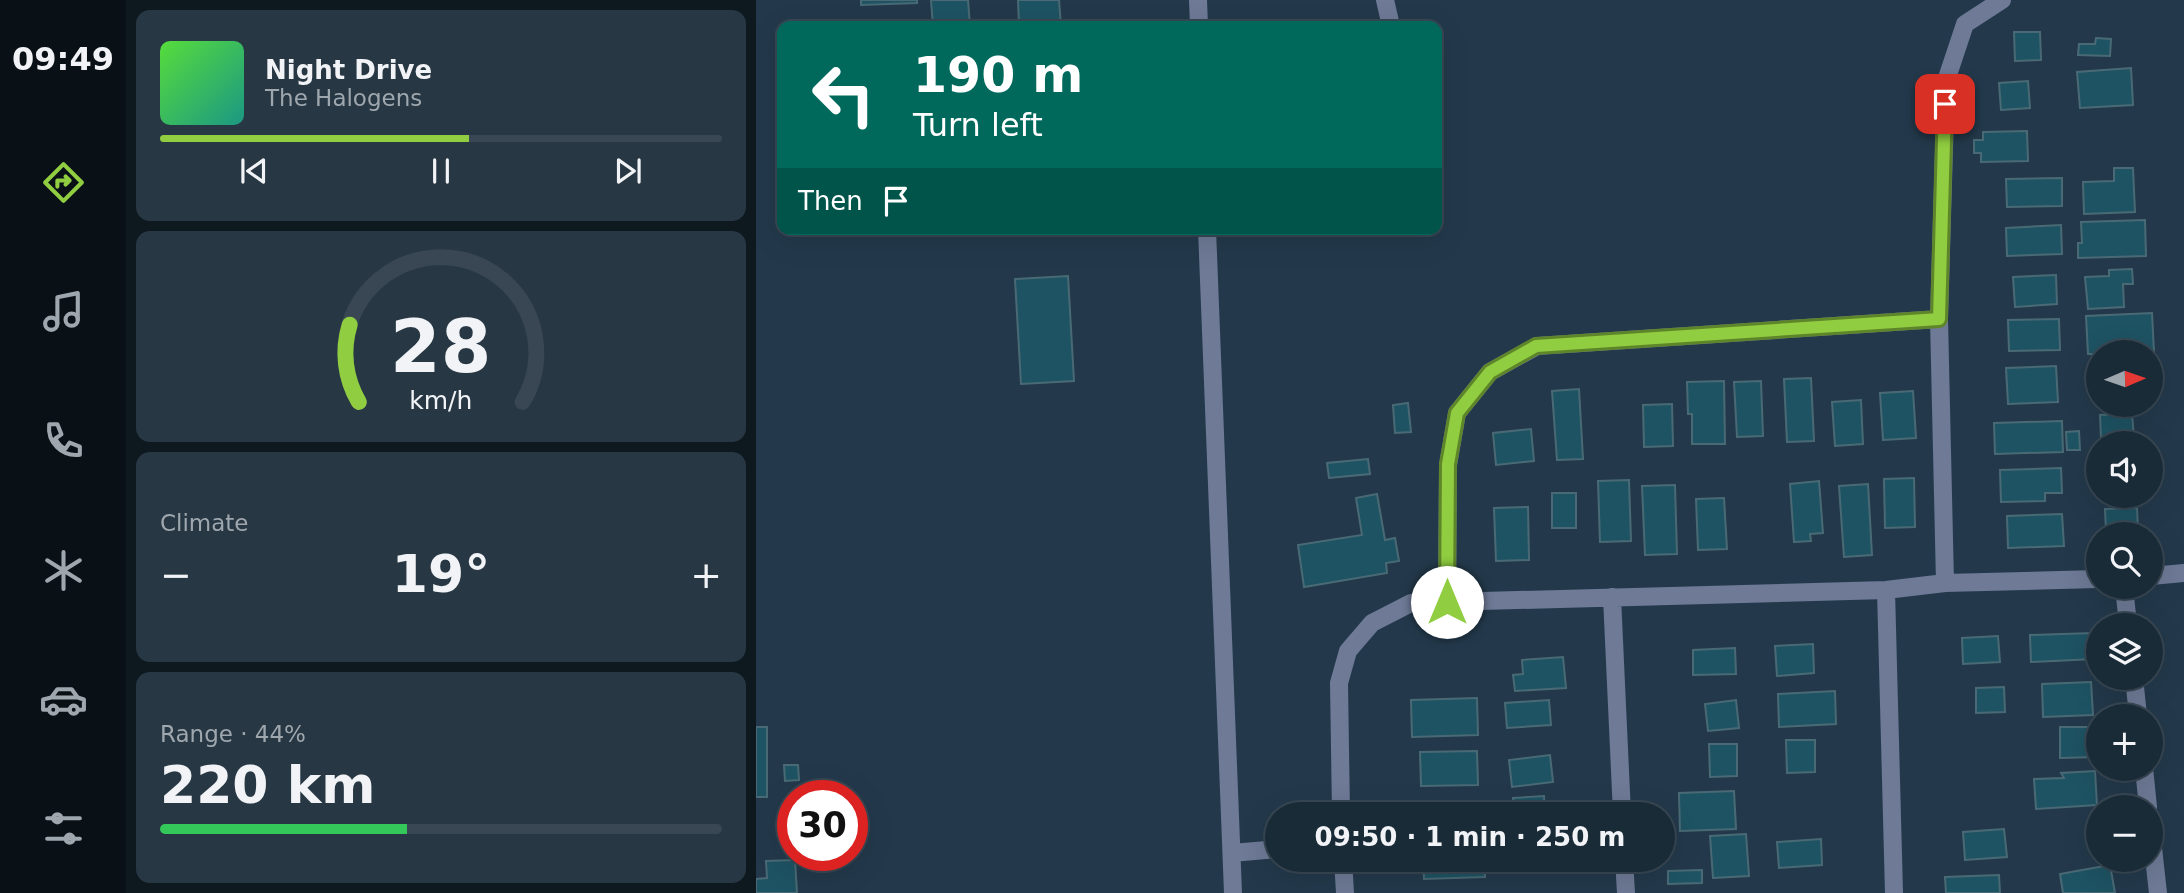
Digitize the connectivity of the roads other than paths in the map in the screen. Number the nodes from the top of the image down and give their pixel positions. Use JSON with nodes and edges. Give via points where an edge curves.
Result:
{"nodes":[{"id":1,"x":1198,"y":0,"type":"edge"},
{"id":2,"x":1385,"y":0,"type":"edge"},
{"id":3,"x":2002,"y":0,"type":"edge"},
{"id":4,"x":1199,"y":21,"type":"edge"},
{"id":5,"x":1390,"y":21,"type":"edge"},
{"id":6,"x":1208,"y":235,"type":"edge"},
{"id":7,"x":1939,"y":319,"type":"junction"},
{"id":8,"x":2184,"y":573,"type":"edge"},
{"id":9,"x":2163,"y":575,"type":"edge"},
{"id":10,"x":2086,"y":579,"type":"edge"},
{"id":11,"x":1945,"y":583,"type":"junction"},
{"id":12,"x":1886,"y":590,"type":"junction"},
{"id":13,"x":1612,"y":597,"type":"junction"},
{"id":14,"x":1447,"y":602,"type":"junction"},
{"id":15,"x":1341,"y":802,"type":"edge"},
{"id":16,"x":1621,"y":802,"type":"edge"},
{"id":17,"x":1265,"y":850,"type":"edge"},
{"id":18,"x":1232,"y":853,"type":"junction"},
{"id":19,"x":1344,"y":872,"type":"edge"},
{"id":20,"x":1625,"y":872,"type":"edge"},
{"id":21,"x":2156,"y":872,"type":"edge"},
{"id":22,"x":1233,"y":893,"type":"edge"},
{"id":23,"x":1345,"y":893,"type":"edge"},
{"id":24,"x":1626,"y":893,"type":"edge"},
{"id":25,"x":1894,"y":893,"type":"edge"},
{"id":26,"x":2158,"y":893,"type":"edge"}],
"edges":[{"from":1,"to":4,"type":"street"},
{"from":2,"to":5,"type":"street"},
{"from":3,"to":7,"type":"street","via":[[1965,24],[1946,81]]},
{"from":6,"to":18,"type":"street"},
{"from":7,"to":11,"type":"street"},
{"from":7,"to":14,"type":"street","via":[[1536,346],[1490,372],[1457,413],[1448,464]]},
{"from":8,"to":9,"type":"street"},
{"from":10,"to":11,"type":"street"},
{"from":11,"to":12,"type":"street"},
{"from":12,"to":13,"type":"street"},
{"from":12,"to":25,"type":"street"},
{"from":13,"to":14,"type":"street"},
{"from":13,"to":16,"type":"street"},
{"from":14,"to":15,"type":"street","via":[[1411,603],[1372,623],[1348,651],[1339,683]]},
{"from":17,"to":18,"type":"street"},
{"from":18,"to":22,"type":"street"},
{"from":19,"to":23,"type":"street"},
{"from":20,"to":24,"type":"street"},
{"from":21,"to":26,"type":"street"}]}
